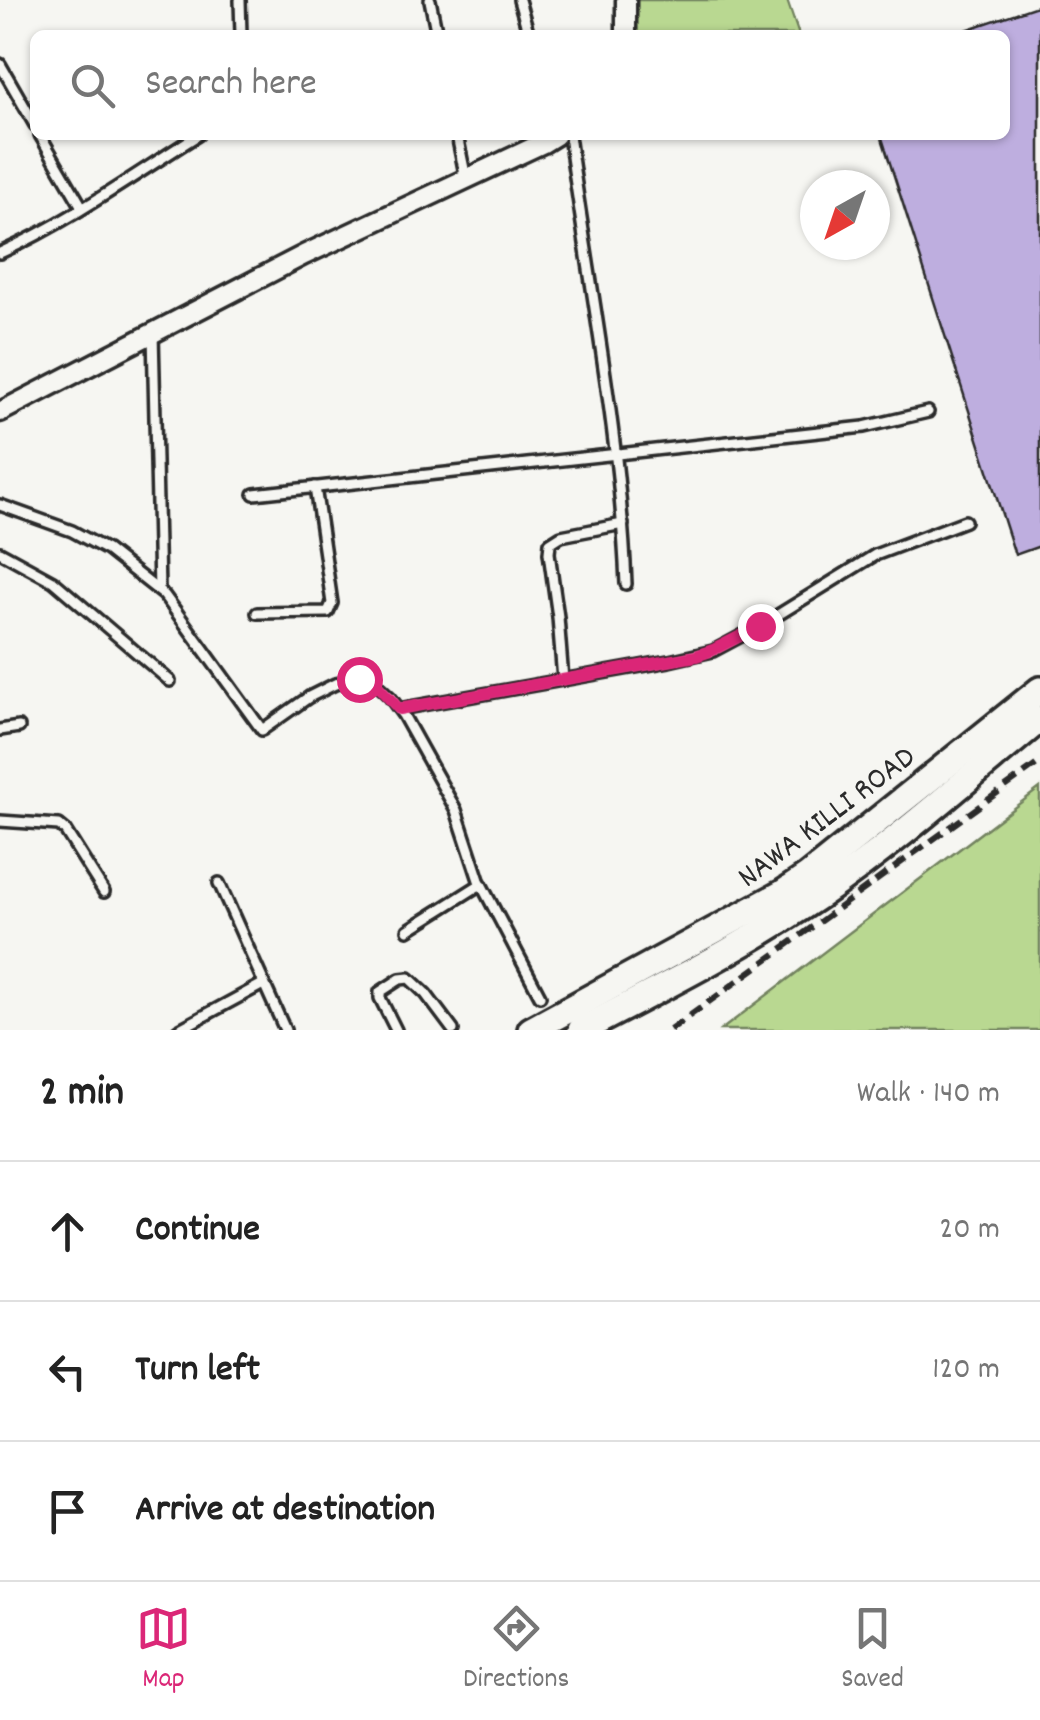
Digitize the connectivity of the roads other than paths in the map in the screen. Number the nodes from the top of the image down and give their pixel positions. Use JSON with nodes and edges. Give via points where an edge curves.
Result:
{"nodes":[{"id":1,"x":240,"y":0,"type":"edge"},
{"id":2,"x":430,"y":0,"type":"edge"},
{"id":3,"x":519,"y":0,"type":"edge"},
{"id":4,"x":626,"y":0,"type":"edge"},
{"id":5,"x":241,"y":30,"type":"edge"},
{"id":6,"x":436,"y":30,"type":"edge"},
{"id":7,"x":528,"y":30,"type":"edge"},
{"id":8,"x":626,"y":30,"type":"edge"},
{"id":9,"x":0,"y":64,"type":"edge"},
{"id":10,"x":30,"y":117,"type":"edge"},
{"id":11,"x":43,"y":140,"type":"edge"},
{"id":12,"x":190,"y":140,"type":"edge"},
{"id":13,"x":458,"y":140,"type":"edge"},
{"id":14,"x":546,"y":140,"type":"edge"},
{"id":15,"x":571,"y":140,"type":"edge"},
{"id":16,"x":466,"y":179,"type":"junction"},
{"id":17,"x":82,"y":208,"type":"junction"},
{"id":18,"x":0,"y":252,"type":"edge"},
{"id":19,"x":153,"y":333,"type":"junction"},
{"id":20,"x":0,"y":412,"type":"edge"},
{"id":21,"x":928,"y":412,"type":"dead end"},
{"id":22,"x":614,"y":454,"type":"junction"},
{"id":23,"x":315,"y":487,"type":"junction"},
{"id":24,"x":254,"y":494,"type":"dead end"},
{"id":25,"x":0,"y":505,"type":"edge"},
{"id":26,"x":965,"y":521,"type":"dead end"},
{"id":27,"x":624,"y":524,"type":"junction"},
{"id":28,"x":0,"y":552,"type":"edge"},
{"id":29,"x":626,"y":584,"type":"dead end"},
{"id":30,"x":159,"y":591,"type":"junction"},
{"id":31,"x":256,"y":613,"type":"dead end"},
{"id":32,"x":563,"y":680,"type":"junction"},
{"id":33,"x":170,"y":681,"type":"dead end"},
{"id":34,"x":1040,"y":690,"type":"edge"},
{"id":35,"x":399,"y":709,"type":"junction"},
{"id":36,"x":1040,"y":719,"type":"edge"},
{"id":37,"x":19,"y":727,"type":"dead end"},
{"id":38,"x":0,"y":730,"type":"edge"},
{"id":39,"x":0,"y":822,"type":"edge"},
{"id":40,"x":219,"y":884,"type":"dead end"},
{"id":41,"x":481,"y":884,"type":"junction"},
{"id":42,"x":104,"y":892,"type":"dead end"},
{"id":43,"x":408,"y":930,"type":"dead end"},
{"id":44,"x":263,"y":984,"type":"junction"},
{"id":45,"x":540,"y":996,"type":"dead end"},
{"id":46,"x":195,"y":1026,"type":"edge"},
{"id":47,"x":592,"y":1028,"type":"edge"},
{"id":48,"x":449,"y":1029,"type":"edge"},
{"id":49,"x":178,"y":1030,"type":"edge"},
{"id":50,"x":285,"y":1030,"type":"edge"},
{"id":51,"x":396,"y":1030,"type":"edge"},
{"id":52,"x":530,"y":1030,"type":"edge"}],
"edges":[{"from":1,"to":5,"type":"lane"},
{"from":2,"to":6,"type":"lane"},
{"from":3,"to":7,"type":"lane"},
{"from":4,"to":8,"type":"street"},
{"from":9,"to":10,"type":"lane"},
{"from":11,"to":17,"type":"lane"},
{"from":12,"to":17,"type":"lane"},
{"from":13,"to":16,"type":"lane"},
{"from":14,"to":16,"type":"street"},
{"from":15,"to":22,"type":"lane"},
{"from":16,"to":19,"type":"street"},
{"from":17,"to":18,"type":"lane"},
{"from":19,"to":20,"type":"street"},
{"from":19,"to":30,"type":"lane"},
{"from":21,"to":22,"type":"lane","via":[[864,428]]},
{"from":22,"to":23,"type":"lane"},
{"from":22,"to":27,"type":"lane"},
{"from":23,"to":24,"type":"lane"},
{"from":23,"to":31,"type":"lane","via":[[328,612]]},
{"from":25,"to":30,"type":"lane","via":[[72,530]]},
{"from":26,"to":32,"type":"lane","via":[[875,555],[713,650]]},
{"from":27,"to":29,"type":"lane"},
{"from":27,"to":32,"type":"lane","via":[[550,542]]},
{"from":28,"to":33,"type":"lane","via":[[54,580]]},
{"from":30,"to":35,"type":"lane","via":[[262,730],[309,697],[359,679],[375,683]]},
{"from":32,"to":35,"type":"lane"},
{"from":34,"to":52,"type":"main road","name":"NAWA KILLI ROAD","via":[[783,893]]},
{"from":35,"to":41,"type":"lane","via":[[456,810]]},
{"from":36,"to":47,"type":"main road","name":"NAWA KILLI ROAD","via":[[819,895]]},
{"from":37,"to":38,"type":"lane"},
{"from":39,"to":42,"type":"lane","via":[[59,825]]},
{"from":40,"to":44,"type":"lane"},
{"from":41,"to":43,"type":"lane"},
{"from":41,"to":45,"type":"lane"},
{"from":44,"to":46,"type":"lane"},
{"from":44,"to":50,"type":"lane"},
{"from":46,"to":49,"type":"lane"},
{"from":48,"to":51,"type":"lane","via":[[409,978],[380,992]]}]}
